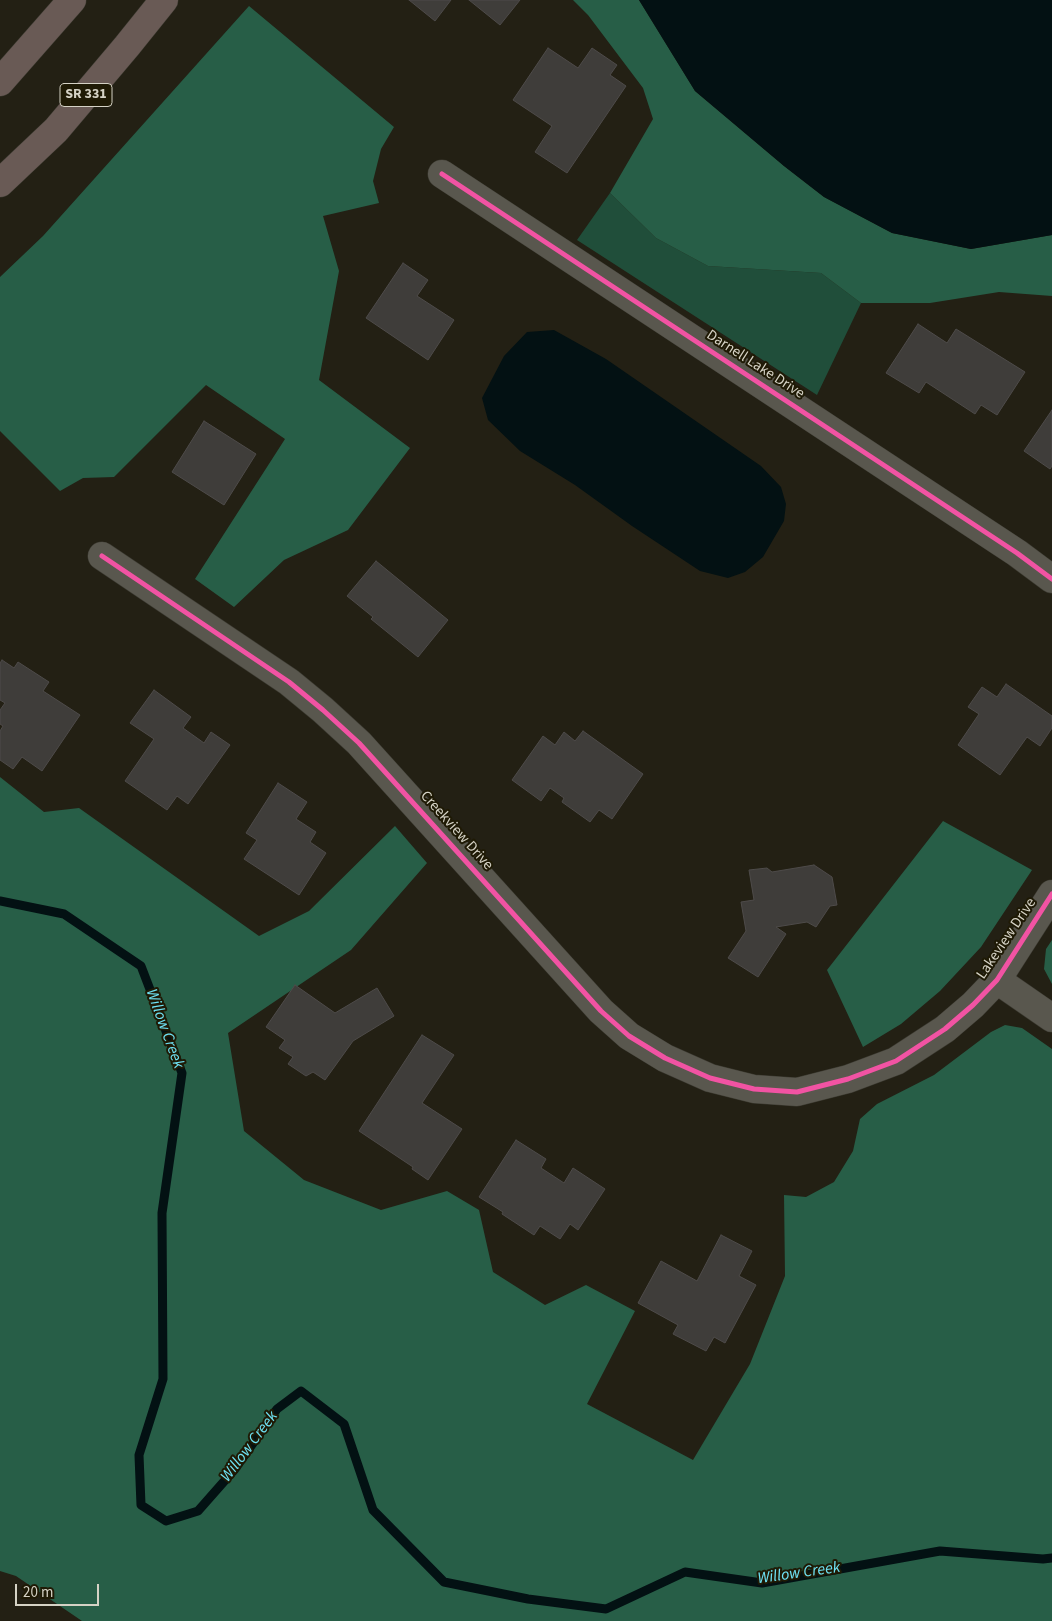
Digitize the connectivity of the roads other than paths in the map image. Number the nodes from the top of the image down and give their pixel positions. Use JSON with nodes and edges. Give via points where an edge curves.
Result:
{"nodes":[{"id":1,"x":72,"y":0,"type":"edge"},
{"id":2,"x":164,"y":0,"type":"edge"},
{"id":3,"x":0,"y":82,"type":"edge"},
{"id":4,"x":442,"y":174,"type":"dead end"},
{"id":5,"x":0,"y":183,"type":"edge"},
{"id":6,"x":102,"y":556,"type":"dead end"},
{"id":7,"x":1052,"y":579,"type":"edge"},
{"id":8,"x":1052,"y":894,"type":"edge"},
{"id":9,"x":997,"y":980,"type":"junction"},
{"id":10,"x":1052,"y":1018,"type":"edge"},
{"id":11,"x":797,"y":1092,"type":"joint"}],
"edges":[{"from":1,"to":3,"type":"highway"},
{"from":2,"to":5,"type":"highway","number":"SR 331","via":[[56,130]]},
{"from":4,"to":7,"type":"street","name":"Darnell Lake Drive"},
{"from":6,"to":11,"type":"street","name":"Creekview Drive","via":[[289,682],[359,742],[601,1011],[629,1036],[710,1078],[754,1089]]},
{"from":8,"to":9,"type":"street","name":"Lakeview Drive"},
{"from":9,"to":10,"type":"street"},
{"from":9,"to":11,"type":"street","name":"Lakeview Drive","via":[[945,1029],[896,1061],[848,1079]]}]}
